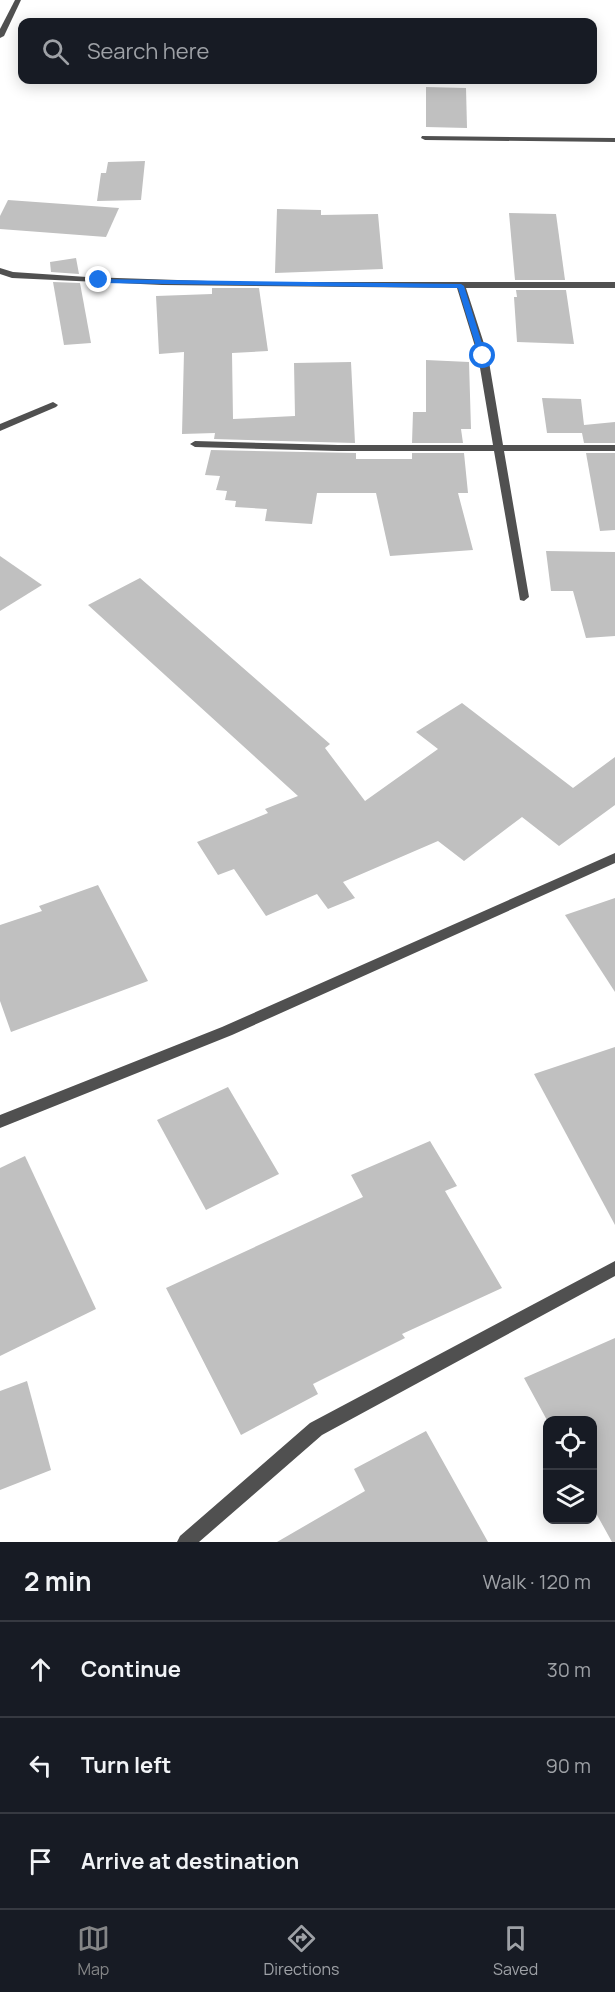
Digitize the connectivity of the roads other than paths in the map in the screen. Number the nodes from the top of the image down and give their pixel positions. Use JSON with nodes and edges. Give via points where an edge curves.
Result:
{"nodes":[{"id":1,"x":18,"y":0,"type":"edge"},
{"id":2,"x":0,"y":36,"type":"edge"},
{"id":3,"x":425,"y":138,"type":"dead end"},
{"id":4,"x":615,"y":140,"type":"edge"},
{"id":5,"x":0,"y":272,"type":"edge"},
{"id":6,"x":615,"y":285,"type":"edge"},
{"id":7,"x":461,"y":286,"type":"junction"},
{"id":8,"x":53,"y":405,"type":"dead end"},
{"id":9,"x":0,"y":428,"type":"edge"},
{"id":10,"x":195,"y":444,"type":"dead end"},
{"id":11,"x":497,"y":448,"type":"junction"},
{"id":12,"x":615,"y":448,"type":"edge"},
{"id":13,"x":524,"y":597,"type":"dead end"},
{"id":14,"x":615,"y":858,"type":"edge"},
{"id":15,"x":0,"y":1122,"type":"edge"},
{"id":16,"x":615,"y":1268,"type":"edge"},
{"id":17,"x":186,"y":1542,"type":"edge"}],
"edges":[{"from":1,"to":2,"type":"street"},
{"from":3,"to":4,"type":"street"},
{"from":5,"to":7,"type":"street","via":[[99,280]]},
{"from":6,"to":7,"type":"street"},
{"from":7,"to":11,"type":"street","via":[[483,356]]},
{"from":8,"to":9,"type":"street"},
{"from":10,"to":11,"type":"street"},
{"from":11,"to":12,"type":"street"},
{"from":11,"to":13,"type":"street"},
{"from":14,"to":15,"type":"street","via":[[227,1031]]},
{"from":16,"to":17,"type":"street","via":[[316,1429]]}]}
